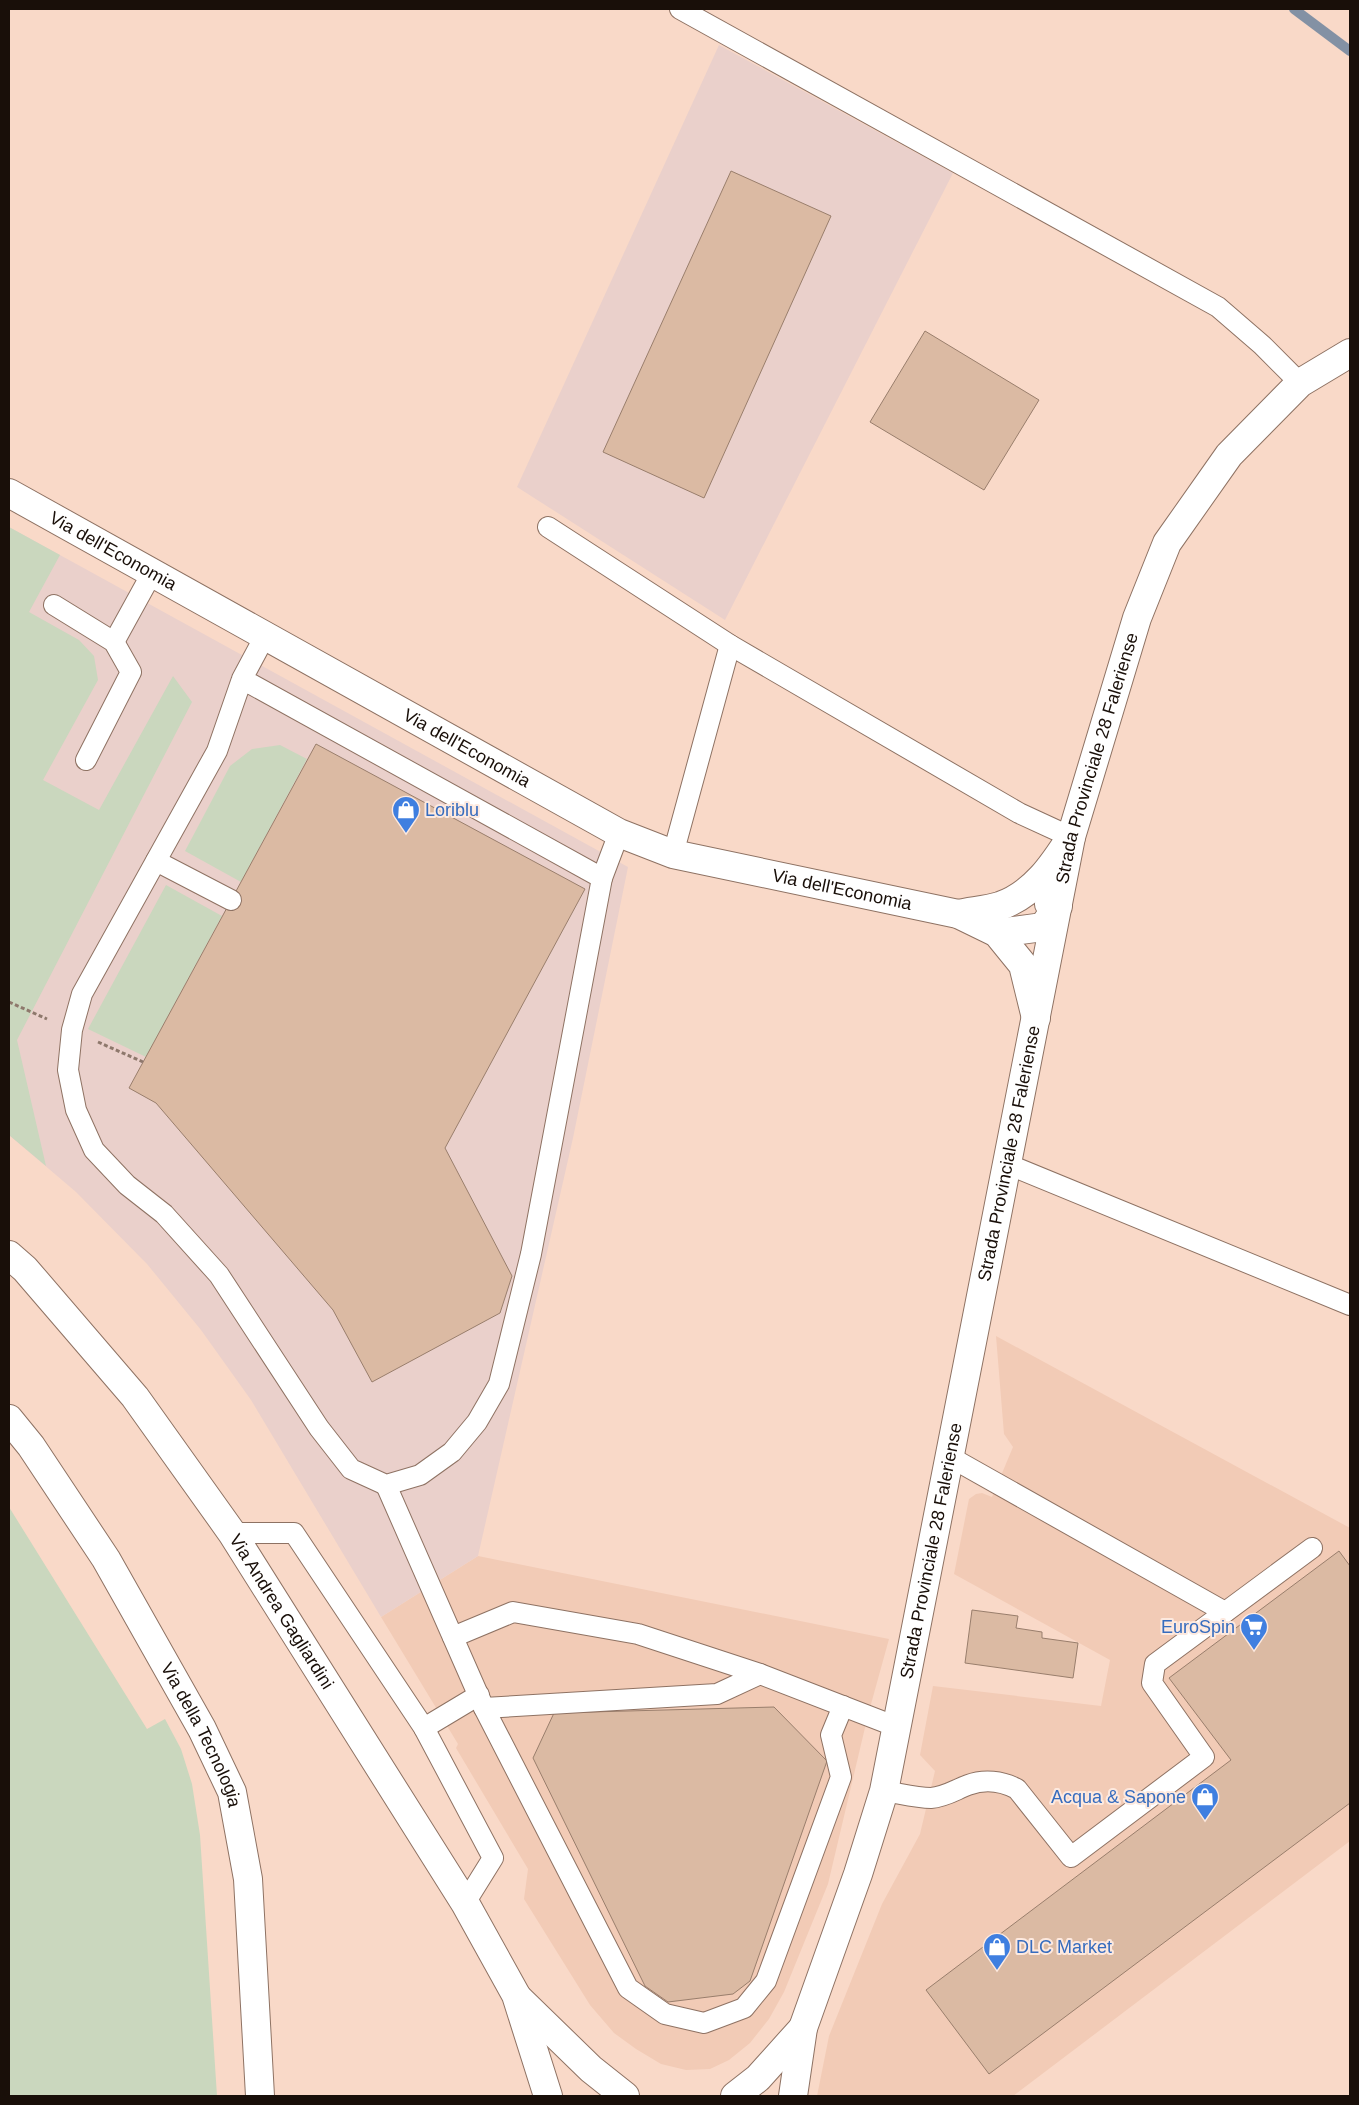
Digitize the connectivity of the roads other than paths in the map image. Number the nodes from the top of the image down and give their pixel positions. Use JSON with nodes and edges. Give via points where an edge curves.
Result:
{"nodes":[{"id":1,"x":680,"y":9,"type":"edge"},
{"id":2,"x":1350,"y":353,"type":"edge"},
{"id":3,"x":1300,"y":383,"type":"junction"},
{"id":4,"x":9,"y":493,"type":"edge"},
{"id":5,"x":548,"y":527,"type":"dead end"},
{"id":6,"x":152,"y":573,"type":"junction"},
{"id":7,"x":54,"y":605,"type":"dead end"},
{"id":8,"x":264,"y":636,"type":"junction"},
{"id":9,"x":114,"y":642,"type":"junction"},
{"id":10,"x":730,"y":645,"type":"junction"},
{"id":11,"x":242,"y":679,"type":"junction"},
{"id":12,"x":86,"y":760,"type":"dead end"},
{"id":13,"x":619,"y":834,"type":"junction"},
{"id":14,"x":1071,"y":837,"type":"junction"},
{"id":15,"x":672,"y":854,"type":"junction"},
{"id":16,"x":156,"y":861,"type":"junction"},
{"id":17,"x":602,"y":878,"type":"junction"},
{"id":18,"x":231,"y":900,"type":"dead end"},
{"id":19,"x":1001,"y":905,"type":"junction"},
{"id":20,"x":1058,"y":906,"type":"junction"},
{"id":21,"x":958,"y":914,"type":"junction"},
{"id":22,"x":997,"y":933,"type":"junction"},
{"id":23,"x":1036,"y":1018,"type":"junction"},
{"id":24,"x":1007,"y":1164,"type":"junction"},
{"id":25,"x":9,"y":1255,"type":"edge"},
{"id":26,"x":1350,"y":1306,"type":"edge"},
{"id":27,"x":9,"y":1419,"type":"edge"},
{"id":28,"x":950,"y":1458,"type":"junction"},
{"id":29,"x":386,"y":1485,"type":"junction"},
{"id":30,"x":232,"y":1534,"type":"junction"},
{"id":31,"x":1312,"y":1548,"type":"dead end"},
{"id":32,"x":1225,"y":1612,"type":"junction"},
{"id":33,"x":454,"y":1638,"type":"junction"},
{"id":34,"x":760,"y":1674,"type":"junction"},
{"id":35,"x":482,"y":1702,"type":"junction"},
{"id":36,"x":843,"y":1706,"type":"junction"},
{"id":37,"x":898,"y":1727,"type":"junction"},
{"id":38,"x":424,"y":1728,"type":"junction"},
{"id":39,"x":884,"y":1791,"type":"junction"},
{"id":40,"x":465,"y":1902,"type":"junction"},
{"id":41,"x":516,"y":1996,"type":"junction"},
{"id":42,"x":803,"y":2028,"type":"junction"},
{"id":43,"x":260,"y":2096,"type":"edge"},
{"id":44,"x":548,"y":2096,"type":"edge"},
{"id":45,"x":625,"y":2096,"type":"edge"},
{"id":46,"x":735,"y":2096,"type":"edge"},
{"id":47,"x":793,"y":2096,"type":"edge"}],
"edges":[{"from":1,"to":3,"type":"lane","via":[[1218,307]]},
{"from":2,"to":3,"type":"main road","name":"Strada Provinciale 28 Faleriense"},
{"from":3,"to":14,"type":"main road","name":"Strada Provinciale 28 Faleriense","via":[[1229,455],[1167,543],[1137,618]]},
{"from":4,"to":6,"type":"main road","name":"Via dell'Economia"},
{"from":5,"to":10,"type":"lane"},
{"from":6,"to":8,"type":"main road","name":"Via dell'Economia"},
{"from":6,"to":9,"type":"lane"},
{"from":7,"to":9,"type":"lane"},
{"from":8,"to":11,"type":"lane"},
{"from":8,"to":13,"type":"main road","name":"Via dell'Economia"},
{"from":9,"to":12,"type":"lane","via":[[131,672]]},
{"from":10,"to":14,"type":"lane","via":[[1019,813]]},
{"from":10,"to":15,"type":"lane"},
{"from":11,"to":16,"type":"lane","via":[[217,751]]},
{"from":11,"to":17,"type":"lane"},
{"from":13,"to":15,"type":"main road","name":"Via dell'Economia"},
{"from":13,"to":17,"type":"lane"},
{"from":14,"to":19,"type":"main road","via":[[1048,872],[1033,887]]},
{"from":14,"to":20,"type":"main road","name":"Strada Provinciale 28 Faleriense"},
{"from":15,"to":21,"type":"main road","name":"Via dell'Economia"},
{"from":16,"to":18,"type":"lane"},
{"from":16,"to":29,"type":"lane","via":[[82,994],[72,1030],[68,1070],[76,1110],[94,1150],[127,1185],[164,1214],[219,1275],[319,1428],[351,1470]]},
{"from":17,"to":29,"type":"lane","via":[[531,1254],[499,1384],[477,1422],[452,1452],[420,1475]]},
{"from":19,"to":20,"type":"main road","via":[[1040,902]]},
{"from":19,"to":21,"type":"main road"},
{"from":20,"to":22,"type":"main road","via":[[1043,927]]},
{"from":20,"to":23,"type":"main road","name":"Strada Provinciale 28 Faleriense"},
{"from":21,"to":22,"type":"main road"},
{"from":22,"to":23,"type":"main road","via":[[1023,965]]},
{"from":23,"to":24,"type":"main road","name":"Strada Provinciale 28 Faleriense"},
{"from":24,"to":26,"type":"lane"},
{"from":24,"to":28,"type":"main road","name":"Strada Provinciale 28 Faleriense"},
{"from":25,"to":30,"type":"main road","name":"Via Andrea Gagliardini","via":[[25,1269],[135,1397]]},
{"from":27,"to":43,"type":"main road","name":"Via della Tecnologia","via":[[31,1446],[106,1559],[202,1729],[232,1792],[248,1879]]},
{"from":28,"to":32,"type":"lane"},
{"from":28,"to":37,"type":"main road","name":"Strada Provinciale 28 Faleriense"},
{"from":29,"to":33,"type":"lane"},
{"from":30,"to":38,"type":"lane","via":[[294,1533]]},
{"from":30,"to":40,"type":"main road","name":"Via Andrea Gagliardini"},
{"from":31,"to":32,"type":"lane"},
{"from":32,"to":39,"type":"lane","via":[[1155,1664],[1152,1682],[1204,1757],[1071,1857],[1017,1789],[1006,1783],[969,1784],[948,1795],[930,1798]]},
{"from":33,"to":34,"type":"lane","via":[[513,1612],[638,1634]]},
{"from":33,"to":35,"type":"lane"},
{"from":34,"to":35,"type":"lane","via":[[717,1694]]},
{"from":34,"to":36,"type":"lane"},
{"from":35,"to":36,"type":"lane","via":[[628,1988],[665,2014],[704,2023],[744,2008],[766,1982],[841,1777],[831,1735]]},
{"from":35,"to":38,"type":"lane"},
{"from":36,"to":37,"type":"lane"},
{"from":37,"to":39,"type":"main road","name":"Strada Provinciale 28 Faleriense"},
{"from":38,"to":40,"type":"lane","via":[[493,1858]]},
{"from":39,"to":42,"type":"main road","name":"Strada Provinciale 28 Faleriense"},
{"from":40,"to":41,"type":"main road","name":"Via Andrea Gagliardini"},
{"from":41,"to":44,"type":"main road"},
{"from":41,"to":45,"type":"main road","via":[[591,2069]]},
{"from":42,"to":46,"type":"main road","name":"Strada Provinciale 28 Faleriense","via":[[758,2078]]},
{"from":42,"to":47,"type":"main road","name":"Strada Provinciale 28 Faleriense"}]}
